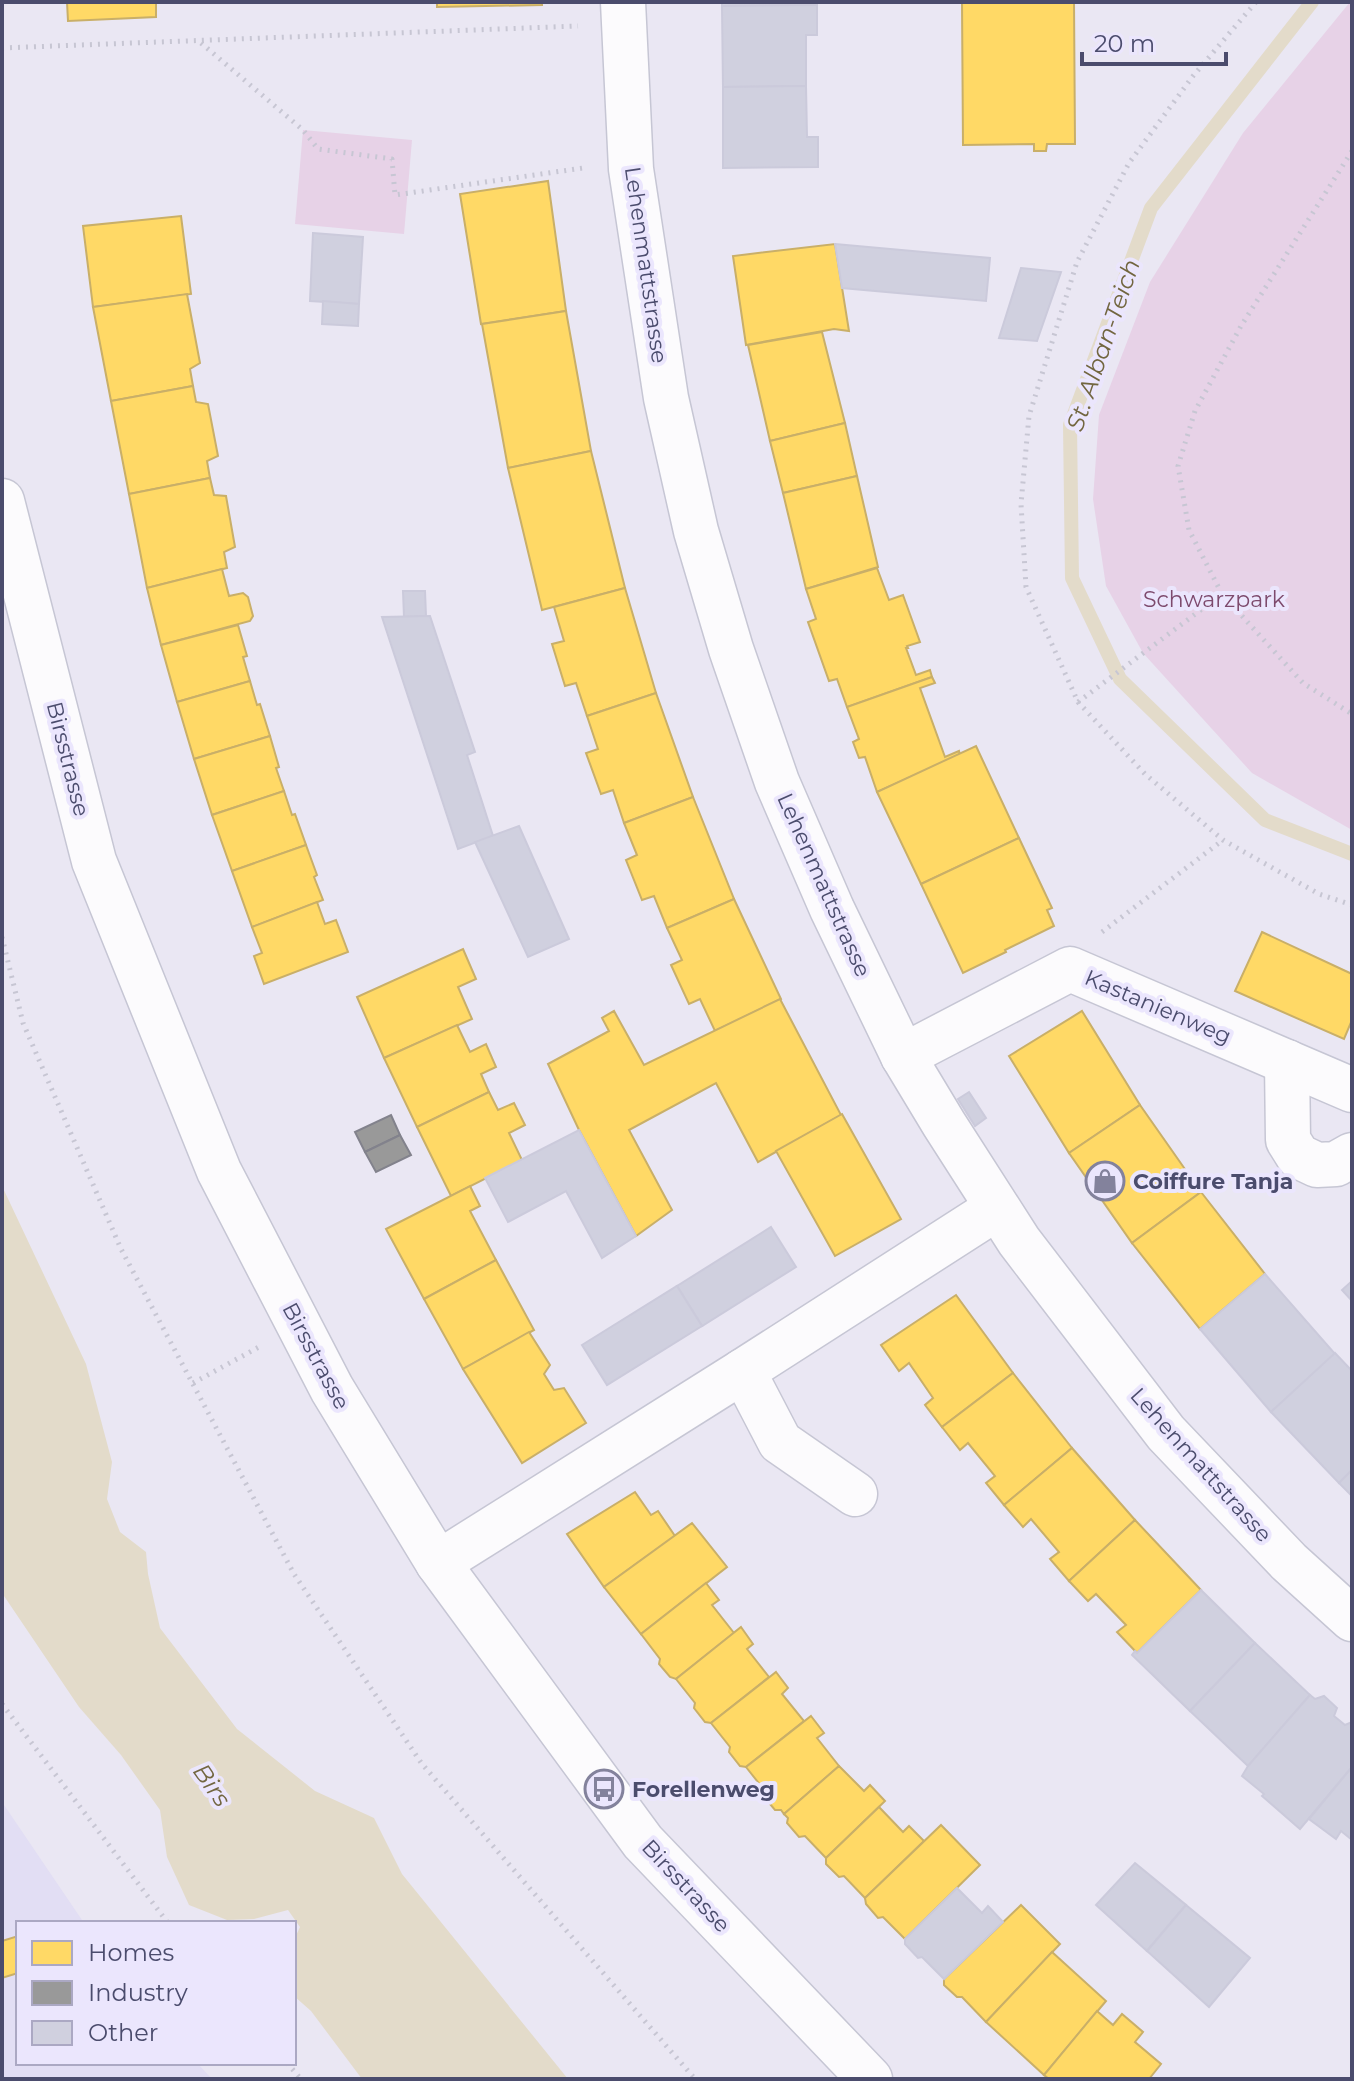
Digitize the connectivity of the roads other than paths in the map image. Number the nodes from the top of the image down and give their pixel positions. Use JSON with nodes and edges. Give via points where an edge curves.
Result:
{"nodes":[{"id":1,"x":623,"y":13,"type":"edge"},
{"id":2,"x":2,"y":501,"type":"edge"},
{"id":3,"x":903,"y":1056,"type":"junction"},
{"id":4,"x":1287,"y":1062,"type":"junction"},
{"id":5,"x":1352,"y":1090,"type":"edge"},
{"id":6,"x":1352,"y":1155,"type":"edge"},
{"id":7,"x":997,"y":1208,"type":"junction"},
{"id":8,"x":743,"y":1371,"type":"junction"},
{"id":9,"x":855,"y":1494,"type":"dead end"},
{"id":10,"x":438,"y":1563,"type":"junction"},
{"id":11,"x":1352,"y":1619,"type":"edge"},
{"id":12,"x":870,"y":2079,"type":"edge"}],
"edges":[{"from":1,"to":3,"type":"street","name":"Lehenmattstrasse","via":[[631,169],[666,398],[696,531],[777,782]]},
{"from":2,"to":10,"type":"street","name":"Birsstrasse","via":[[94,861],[219,1171],[332,1389]]},
{"from":3,"to":4,"type":"street","name":"Kastanienweg","via":[[1070,969]]},
{"from":3,"to":7,"type":"street","name":"Lehenmattstrasse"},
{"from":4,"to":5,"type":"street","name":"Kastanienweg"},
{"from":4,"to":6,"type":"street","via":[[1288,1140],[1298,1156],[1317,1165],[1336,1164]]},
{"from":7,"to":8,"type":"street"},
{"from":7,"to":11,"type":"street","name":"Lehenmattstrasse","via":[[1166,1433],[1289,1562]]},
{"from":8,"to":9,"type":"street","via":[[780,1442]]},
{"from":8,"to":10,"type":"street"},
{"from":10,"to":12,"type":"street","name":"Birsstrasse","via":[[643,1842]]}]}
